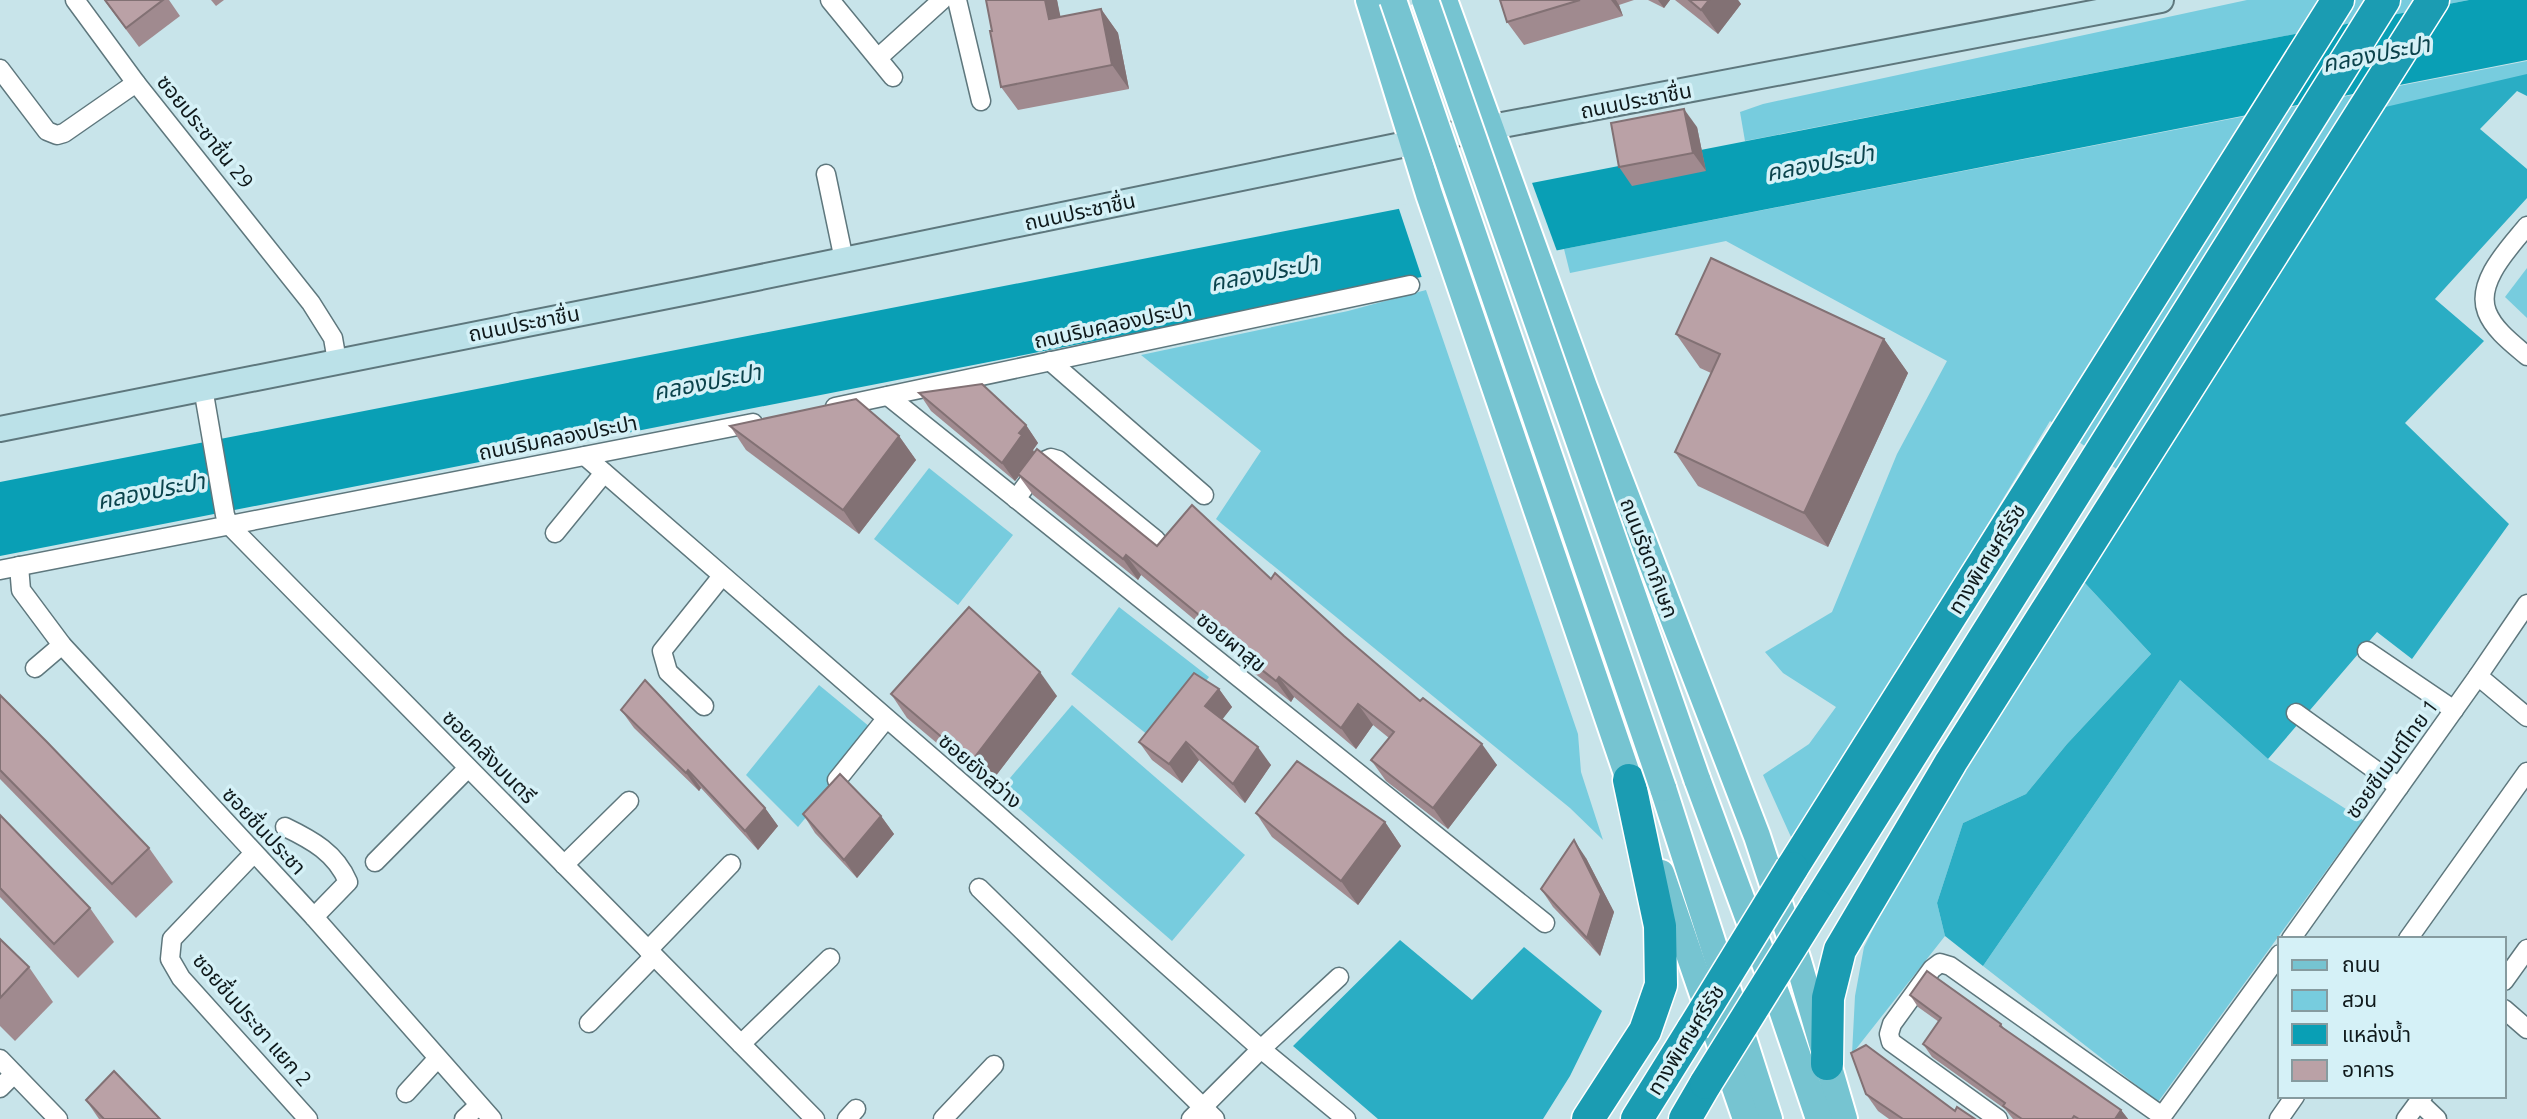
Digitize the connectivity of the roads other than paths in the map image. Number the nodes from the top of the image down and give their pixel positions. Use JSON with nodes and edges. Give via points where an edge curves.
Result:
{"nodes":[{"id":1,"x":75,"y":0,"type":"edge"},
{"id":2,"x":830,"y":0,"type":"edge"},
{"id":3,"x":942,"y":0,"type":"edge"},
{"id":4,"x":957,"y":0,"type":"edge"},
{"id":5,"x":1370,"y":0,"type":"edge"},
{"id":6,"x":1393,"y":0,"type":"edge"},
{"id":7,"x":1425,"y":0,"type":"edge"},
{"id":8,"x":1444,"y":0,"type":"edge"},
{"id":9,"x":2338,"y":0,"type":"edge"},
{"id":10,"x":2384,"y":0,"type":"edge"},
{"id":11,"x":2433,"y":0,"type":"edge"},
{"id":12,"x":2152,"y":1,"type":"edge"},
{"id":13,"x":879,"y":57,"type":"junction"},
{"id":14,"x":0,"y":69,"type":"edge"},
{"id":15,"x":893,"y":77,"type":"dead end"},
{"id":16,"x":136,"y":83,"type":"junction"},
{"id":17,"x":981,"y":102,"type":"dead end"},
{"id":18,"x":1490,"y":130,"type":"junction"},
{"id":19,"x":1415,"y":143,"type":"junction"},
{"id":20,"x":826,"y":174,"type":"dead end"},
{"id":21,"x":2527,"y":226,"type":"edge"},
{"id":22,"x":844,"y":260,"type":"junction"},
{"id":23,"x":1410,"y":285,"type":"dead end"},
{"id":24,"x":2527,"y":356,"type":"edge"},
{"id":25,"x":337,"y":361,"type":"junction"},
{"id":26,"x":1050,"y":361,"type":"junction"},
{"id":27,"x":1584,"y":387,"type":"junction"},
{"id":28,"x":203,"y":388,"type":"junction"},
{"id":29,"x":888,"y":396,"type":"junction"},
{"id":30,"x":823,"y":409,"type":"edge"},
{"id":31,"x":770,"y":419,"type":"edge"},
{"id":32,"x":1509,"y":425,"type":"junction"},
{"id":33,"x":0,"y":429,"type":"edge"},
{"id":34,"x":585,"y":456,"type":"junction"},
{"id":35,"x":604,"y":473,"type":"junction"},
{"id":36,"x":1204,"y":495,"type":"dead end"},
{"id":37,"x":1016,"y":499,"type":"junction"},
{"id":38,"x":227,"y":520,"type":"junction"},
{"id":39,"x":555,"y":533,"type":"dead end"},
{"id":40,"x":1156,"y":540,"type":"dead end"},
{"id":41,"x":19,"y":566,"type":"junction"},
{"id":42,"x":0,"y":570,"type":"edge"},
{"id":43,"x":722,"y":576,"type":"junction"},
{"id":44,"x":2527,"y":604,"type":"edge"},
{"id":45,"x":62,"y":645,"type":"junction"},
{"id":46,"x":2367,"y":651,"type":"dead end"},
{"id":47,"x":35,"y":668,"type":"dead end"},
{"id":48,"x":2479,"y":676,"type":"junction"},
{"id":49,"x":704,"y":706,"type":"dead end"},
{"id":50,"x":2454,"y":710,"type":"junction"},
{"id":51,"x":2296,"y":713,"type":"dead end"},
{"id":52,"x":2527,"y":717,"type":"edge"},
{"id":53,"x":886,"y":719,"type":"junction"},
{"id":54,"x":468,"y":768,"type":"junction"},
{"id":55,"x":2527,"y":772,"type":"edge"},
{"id":56,"x":838,"y":780,"type":"edge"},
{"id":57,"x":1629,"y":780,"type":"junction"},
{"id":58,"x":2399,"y":787,"type":"junction"},
{"id":59,"x":629,"y":801,"type":"dead end"},
{"id":60,"x":285,"y":827,"type":"dead end"},
{"id":61,"x":254,"y":853,"type":"junction"},
{"id":62,"x":375,"y":862,"type":"dead end"},
{"id":63,"x":731,"y":864,"type":"dead end"},
{"id":64,"x":564,"y":865,"type":"junction"},
{"id":65,"x":979,"y":888,"type":"dead end"},
{"id":66,"x":314,"y":917,"type":"junction"},
{"id":67,"x":1545,"y":923,"type":"dead end"},
{"id":68,"x":2292,"y":937,"type":"edge"},
{"id":69,"x":2409,"y":937,"type":"edge"},
{"id":70,"x":2527,"y":949,"type":"edge"},
{"id":71,"x":651,"y":953,"type":"junction"},
{"id":72,"x":2278,"y":957,"type":"edge"},
{"id":73,"x":830,"y":958,"type":"dead end"},
{"id":74,"x":1339,"y":977,"type":"dead end"},
{"id":75,"x":2506,"y":978,"type":"edge"},
{"id":76,"x":2506,"y":1011,"type":"edge"},
{"id":77,"x":589,"y":1023,"type":"dead end"},
{"id":78,"x":2527,"y":1028,"type":"edge"},
{"id":79,"x":741,"y":1044,"type":"junction"},
{"id":80,"x":1261,"y":1049,"type":"junction"},
{"id":81,"x":0,"y":1059,"type":"edge"},
{"id":82,"x":437,"y":1059,"type":"junction"},
{"id":83,"x":1827,"y":1064,"type":"junction"},
{"id":84,"x":994,"y":1065,"type":"dead end"},
{"id":85,"x":15,"y":1074,"type":"junction"},
{"id":86,"x":0,"y":1088,"type":"edge"},
{"id":87,"x":406,"y":1093,"type":"dead end"},
{"id":88,"x":2294,"y":1098,"type":"edge"},
{"id":89,"x":2421,"y":1099,"type":"edge"},
{"id":90,"x":479,"y":1105,"type":"junction"},
{"id":91,"x":1203,"y":1115,"type":"edge"},
{"id":92,"x":946,"y":1118,"type":"edge"},
{"id":93,"x":2161,"y":1118,"type":"edge"},
{"id":94,"x":58,"y":1119,"type":"edge"},
{"id":95,"x":308,"y":1119,"type":"edge"},
{"id":96,"x":464,"y":1119,"type":"edge"},
{"id":97,"x":492,"y":1119,"type":"edge"},
{"id":98,"x":815,"y":1119,"type":"edge"},
{"id":99,"x":1346,"y":1119,"type":"edge"},
{"id":100,"x":1588,"y":1119,"type":"edge"},
{"id":101,"x":1637,"y":1119,"type":"edge"},
{"id":102,"x":1685,"y":1119,"type":"edge"},
{"id":103,"x":1746,"y":1119,"type":"edge"},
{"id":104,"x":1769,"y":1119,"type":"edge"},
{"id":105,"x":1819,"y":1119,"type":"edge"},
{"id":106,"x":1844,"y":1119,"type":"edge"},
{"id":107,"x":1998,"y":1119,"type":"edge"},
{"id":108,"x":2279,"y":1119,"type":"edge"},
{"id":109,"x":2406,"y":1119,"type":"edge"},
{"id":110,"x":2437,"y":1119,"type":"edge"}],
"edges":[{"from":1,"to":16,"type":"street"},
{"from":2,"to":13,"type":"street"},
{"from":3,"to":13,"type":"street"},
{"from":4,"to":17,"type":"street"},
{"from":5,"to":19,"type":"main road"},
{"from":6,"to":104,"type":"main road","bridge":true,"via":[[1663,788]]},
{"from":7,"to":105,"type":"main road","name":"ถนนรัชดาภิเษก","bridge":true},
{"from":8,"to":18,"type":"main road","name":"ถนนรัชดาภิเษก"},
{"from":9,"to":101,"type":"highway","name":"ทางพิเศษศรีรัช","bridge":true},
{"from":10,"to":102,"type":"highway","name":"ทางพิเศษศรีรัช","bridge":true},
{"from":11,"to":83,"type":"highway","via":[[1951,762],[1840,950],[1828,998]]},
{"from":12,"to":18,"type":"main road","name":"ถนนประชาชื่น"},
{"from":13,"to":15,"type":"street"},
{"from":14,"to":16,"type":"street","name":"ซอยประชาชื่น 29","via":[[47,131],[57,135]]},
{"from":16,"to":25,"type":"street","name":"ซอยประชาชื่น 29","via":[[312,303],[333,338]]},
{"from":18,"to":19,"type":"main road","name":"ถนนประชาชื่น"},
{"from":18,"to":27,"type":"main road","name":"ถนนรัชดาภิเษก"},
{"from":19,"to":22,"type":"main road","name":"ถนนประชาชื่น"},
{"from":19,"to":32,"type":"main road"},
{"from":20,"to":22,"type":"street"},
{"from":21,"to":24,"type":"street","via":[[2491,272],[2485,296],[2486,311]]},
{"from":22,"to":25,"type":"main road","name":"ถนนประชาชื่น"},
{"from":23,"to":26,"type":"street","name":"ถนนริมคลองประปา"},
{"from":25,"to":28,"type":"main road","name":"ถนนประชาชื่น"},
{"from":26,"to":29,"type":"street","name":"ถนนริมคลองประปา"},
{"from":26,"to":36,"type":"street"},
{"from":27,"to":32,"type":"main road","via":[[1556,368],[1524,373]]},
{"from":27,"to":83,"type":"main road","name":"ถนนรัชดาภิเษก","via":[[1757,836]]},
{"from":28,"to":33,"type":"main road","name":"ถนนประชาชื่น"},
{"from":28,"to":38,"type":"street"},
{"from":29,"to":30,"type":"street","name":"ถนนริมคลองประปา"},
{"from":29,"to":37,"type":"street","name":"ซอยผาสุข"},
{"from":31,"to":34,"type":"street","name":"ถนนริมคลองประปา"},
{"from":32,"to":57,"type":"main road"},
{"from":34,"to":35,"type":"street","name":"ซอยยังสว่าง"},
{"from":34,"to":38,"type":"street","name":"ถนนริมคลองประปา"},
{"from":35,"to":39,"type":"street"},
{"from":35,"to":43,"type":"street","name":"ซอยยังสว่าง"},
{"from":37,"to":40,"type":"street","via":[[1044,461],[1058,460]]},
{"from":37,"to":67,"type":"street","name":"ซอยผาสุข"},
{"from":38,"to":41,"type":"street","name":"ถนนริมคลองประปา"},
{"from":38,"to":54,"type":"street","name":"ซอยคลังมนตรี"},
{"from":41,"to":42,"type":"street","name":"ถนนริมคลองประปา"},
{"from":41,"to":45,"type":"street","name":"ซอยชื่นประชา","via":[[21,590]]},
{"from":43,"to":49,"type":"street","via":[[662,652],[668,672]]},
{"from":43,"to":53,"type":"street","name":"ซอยยังสว่าง"},
{"from":44,"to":48,"type":"street","name":"ซอยซีเมนต์ไทย 1"},
{"from":45,"to":47,"type":"street"},
{"from":45,"to":61,"type":"street","name":"ซอยชื่นประชา"},
{"from":46,"to":50,"type":"street"},
{"from":48,"to":50,"type":"street","name":"ซอยซีเมนต์ไทย 1"},
{"from":48,"to":52,"type":"street"},
{"from":50,"to":58,"type":"street","name":"ซอยซีเมนต์ไทย 1"},
{"from":51,"to":58,"type":"street"},
{"from":53,"to":56,"type":"street"},
{"from":53,"to":80,"type":"street","name":"ซอยยังสว่าง"},
{"from":54,"to":62,"type":"street"},
{"from":54,"to":64,"type":"street","name":"ซอยคลังมนตรี"},
{"from":55,"to":69,"type":"street"},
{"from":57,"to":100,"type":"highway","via":[[1660,926],[1661,985],[1645,1031]]},
{"from":57,"to":103,"type":"main road"},
{"from":58,"to":68,"type":"street","name":"ซอยซีเมนต์ไทย 1"},
{"from":59,"to":64,"type":"street"},
{"from":60,"to":66,"type":"street","via":[[319,844],[343,869],[348,882]]},
{"from":61,"to":66,"type":"street","name":"ซอยชื่นประชา"},
{"from":61,"to":95,"type":"street","name":"ซอยชื่นประชา แยก 2","via":[[172,939],[170,959],[181,978]]},
{"from":63,"to":71,"type":"street"},
{"from":64,"to":71,"type":"street","name":"ซอยคลังมนตรี"},
{"from":65,"to":91,"type":"street"},
{"from":66,"to":82,"type":"street","name":"ซอยชื่นประชา"},
{"from":70,"to":75,"type":"street"},
{"from":71,"to":77,"type":"street"},
{"from":71,"to":79,"type":"street","name":"ซอยคลังมนตรี"},
{"from":72,"to":93,"type":"street"},
{"from":73,"to":79,"type":"street"},
{"from":74,"to":80,"type":"street"},
{"from":76,"to":78,"type":"street"},
{"from":79,"to":98,"type":"street","name":"ซอยคลังมนตรี"},
{"from":80,"to":91,"type":"street"},
{"from":80,"to":99,"type":"street","name":"ซอยยังสว่าง"},
{"from":81,"to":85,"type":"street"},
{"from":82,"to":87,"type":"street"},
{"from":82,"to":90,"type":"street","name":"ซอยชื่นประชา"},
{"from":83,"to":106,"type":"main road","name":"ถนนรัชดาภิเษก"},
{"from":84,"to":92,"type":"street"},
{"from":85,"to":86,"type":"street"},
{"from":85,"to":94,"type":"street"},
{"from":88,"to":108,"type":"street"},
{"from":89,"to":109,"type":"street"},
{"from":89,"to":110,"type":"street"},
{"from":90,"to":96,"type":"street"},
{"from":90,"to":97,"type":"street","name":"ซอยชื่นประชา"},
{"from":93,"to":107,"type":"street","via":[[1940,963],[1892,1024],[1891,1042]]}]}
